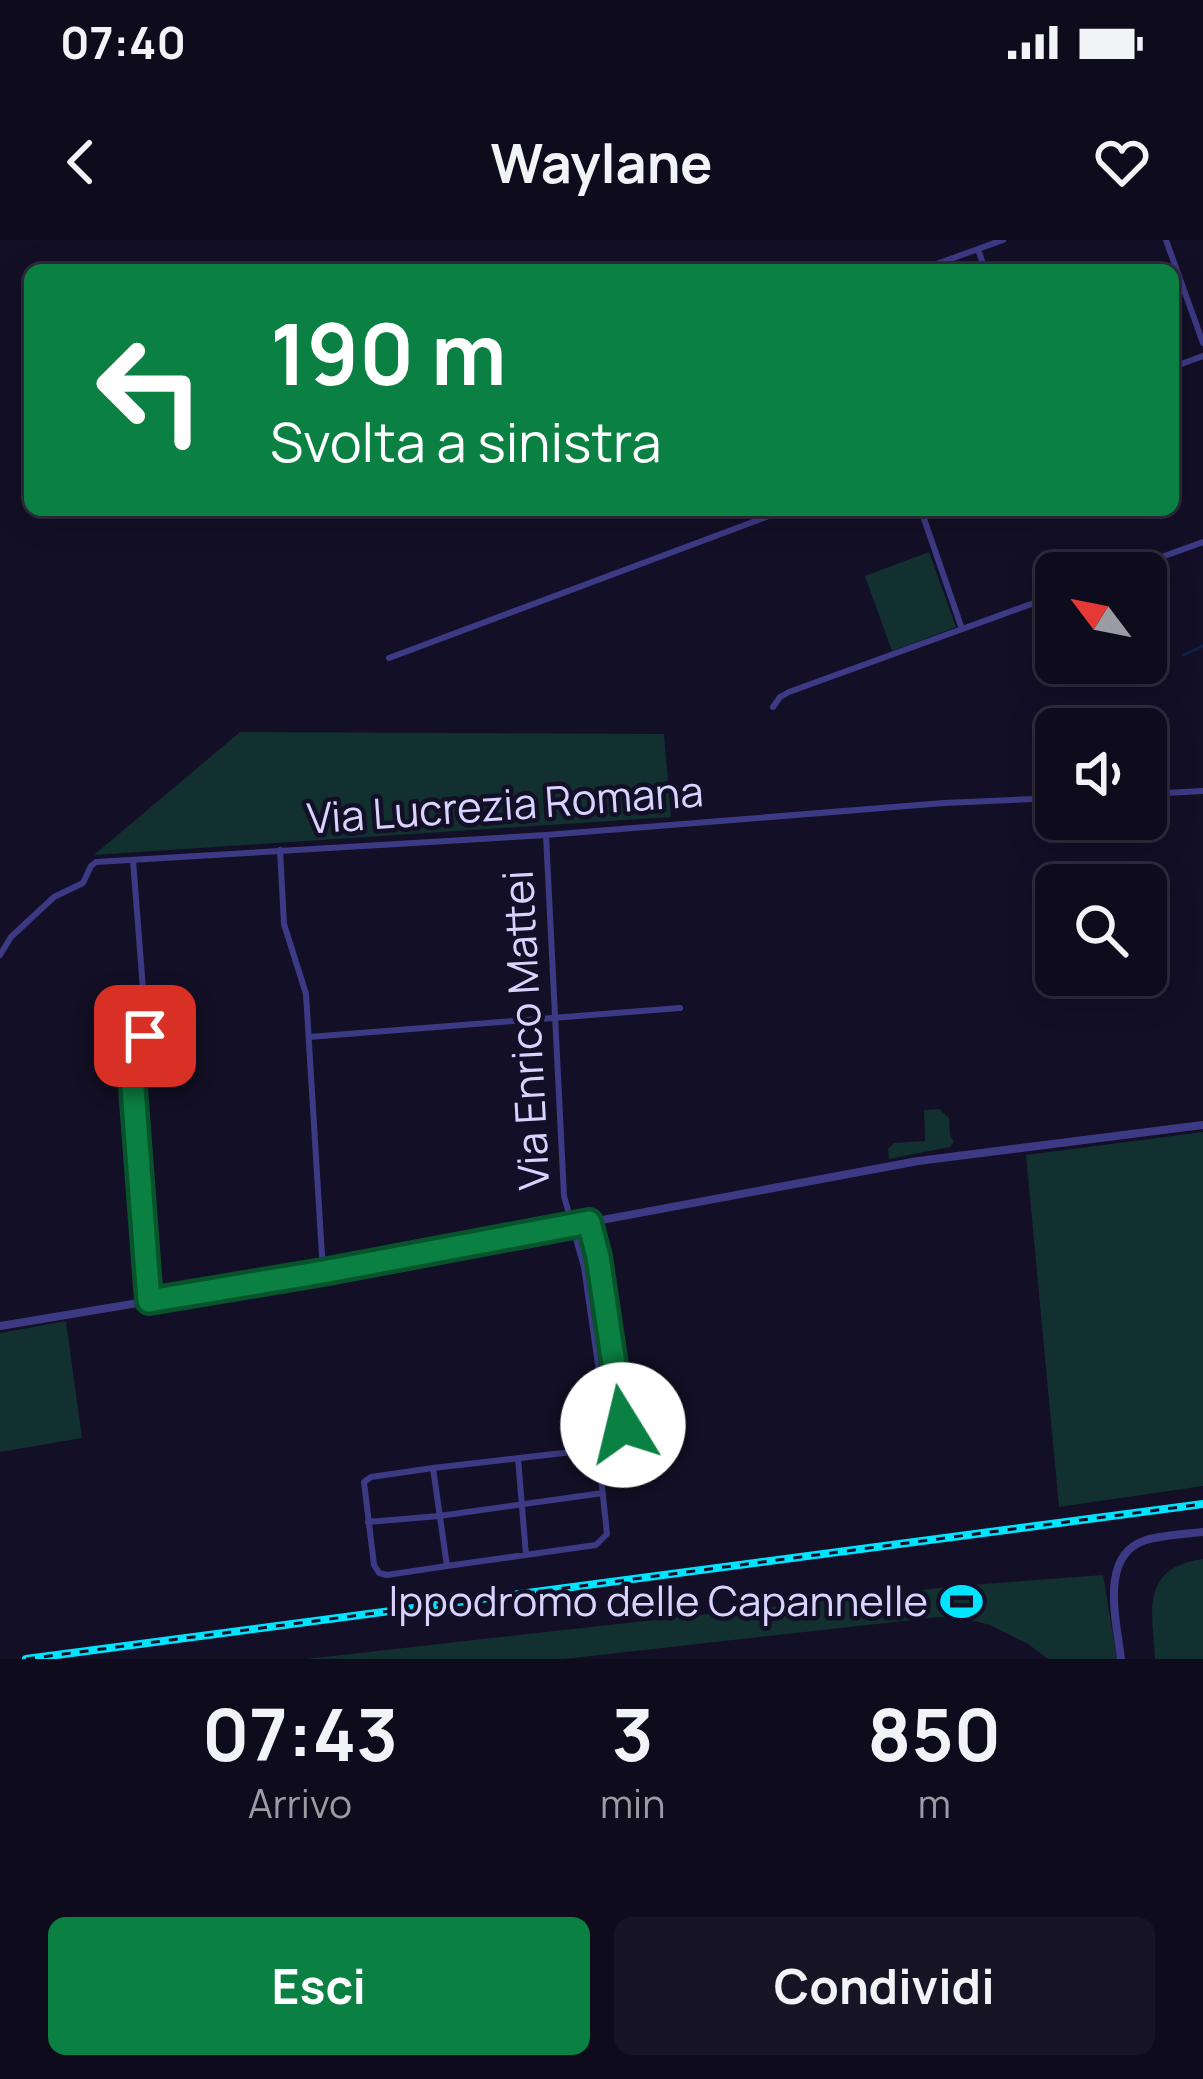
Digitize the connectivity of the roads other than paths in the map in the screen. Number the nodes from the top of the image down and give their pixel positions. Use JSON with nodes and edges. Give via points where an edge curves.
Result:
{"nodes":[{"id":1,"x":1004,"y":240,"type":"edge"},
{"id":2,"x":978,"y":249,"type":"junction"},
{"id":3,"x":937,"y":264,"type":"edge"},
{"id":4,"x":984,"y":264,"type":"edge"},
{"id":5,"x":1179,"y":277,"type":"edge"},
{"id":6,"x":1203,"y":344,"type":"edge"},
{"id":7,"x":769,"y":516,"type":"edge"},
{"id":8,"x":922,"y":516,"type":"edge"},
{"id":9,"x":1203,"y":542,"type":"edge"},
{"id":10,"x":1167,"y":555,"type":"edge"},
{"id":11,"x":1035,"y":603,"type":"edge"},
{"id":12,"x":962,"y":629,"type":"junction"},
{"id":13,"x":388,"y":658,"type":"dead end"},
{"id":14,"x":773,"y":707,"type":"dead end"},
{"id":15,"x":1203,"y":791,"type":"edge"},
{"id":16,"x":1167,"y":793,"type":"edge"},
{"id":17,"x":1035,"y":799,"type":"edge"},
{"id":18,"x":546,"y":835,"type":"junction"},
{"id":19,"x":280,"y":850,"type":"junction"},
{"id":20,"x":133,"y":860,"type":"junction"},
{"id":21,"x":0,"y":956,"type":"edge"},
{"id":22,"x":680,"y":1008,"type":"dead end"},
{"id":23,"x":556,"y":1018,"type":"junction"},
{"id":24,"x":309,"y":1036,"type":"junction"},
{"id":25,"x":1203,"y":1125,"type":"edge"},
{"id":26,"x":589,"y":1222,"type":"junction"},
{"id":27,"x":570,"y":1223,"type":"junction"},
{"id":28,"x":323,"y":1272,"type":"junction"},
{"id":29,"x":149,"y":1301,"type":"junction"},
{"id":30,"x":0,"y":1326,"type":"edge"},
{"id":31,"x":607,"y":1427,"type":"junction"},
{"id":32,"x":598,"y":1449,"type":"junction"},
{"id":33,"x":518,"y":1458,"type":"junction"},
{"id":34,"x":433,"y":1468,"type":"junction"},
{"id":35,"x":603,"y":1493,"type":"junction"},
{"id":36,"x":522,"y":1505,"type":"junction"},
{"id":37,"x":440,"y":1516,"type":"junction"},
{"id":38,"x":368,"y":1522,"type":"junction"},
{"id":39,"x":1203,"y":1532,"type":"edge"},
{"id":40,"x":526,"y":1555,"type":"junction"},
{"id":41,"x":447,"y":1566,"type":"junction"},
{"id":42,"x":1121,"y":1659,"type":"edge"}],
"edges":[{"from":1,"to":2,"type":"street"},
{"from":2,"to":3,"type":"street"},
{"from":2,"to":4,"type":"street"},
{"from":5,"to":6,"type":"street"},
{"from":7,"to":13,"type":"street"},
{"from":8,"to":12,"type":"street"},
{"from":9,"to":10,"type":"street"},
{"from":11,"to":12,"type":"street"},
{"from":12,"to":14,"type":"street","via":[[789,692]]},
{"from":15,"to":16,"type":"street"},
{"from":17,"to":18,"type":"street","name":"Via Lucrezia Romana"},
{"from":18,"to":19,"type":"street","name":"Via Lucrezia Romana"},
{"from":18,"to":23,"type":"street","name":"Via Enrico Mattei"},
{"from":19,"to":20,"type":"street","name":"Via Lucrezia Romana"},
{"from":19,"to":24,"type":"street","via":[[283,921],[305,986]]},
{"from":20,"to":21,"type":"street","name":"Via Lucrezia Romana","via":[[93,863],[81,885],[51,899]]},
{"from":20,"to":29,"type":"street","via":[[146,1028],[132,1075]]},
{"from":22,"to":23,"type":"street"},
{"from":23,"to":24,"type":"street"},
{"from":23,"to":27,"type":"street","name":"Via Enrico Mattei"},
{"from":24,"to":28,"type":"street"},
{"from":25,"to":26,"type":"street","via":[[918,1161]]},
{"from":26,"to":27,"type":"street"},
{"from":26,"to":31,"type":"street","via":[[623,1425]]},
{"from":27,"to":28,"type":"street"},
{"from":27,"to":31,"type":"street","name":"Via Enrico Mattei"},
{"from":28,"to":29,"type":"street"},
{"from":29,"to":30,"type":"street"},
{"from":31,"to":32,"type":"street"},
{"from":32,"to":33,"type":"street"},
{"from":32,"to":35,"type":"street"},
{"from":33,"to":34,"type":"street"},
{"from":33,"to":36,"type":"street"},
{"from":34,"to":37,"type":"street"},
{"from":34,"to":38,"type":"street","via":[[367,1478]]},
{"from":35,"to":36,"type":"street"},
{"from":35,"to":40,"type":"street","via":[[602,1541]]},
{"from":36,"to":37,"type":"street"},
{"from":36,"to":40,"type":"street"},
{"from":37,"to":38,"type":"street"},
{"from":37,"to":41,"type":"street"},
{"from":38,"to":41,"type":"street","via":[[381,1574]]},
{"from":39,"to":42,"type":"street","via":[[1142,1541],[1120,1562],[1114,1587]]},
{"from":40,"to":41,"type":"street"}]}
